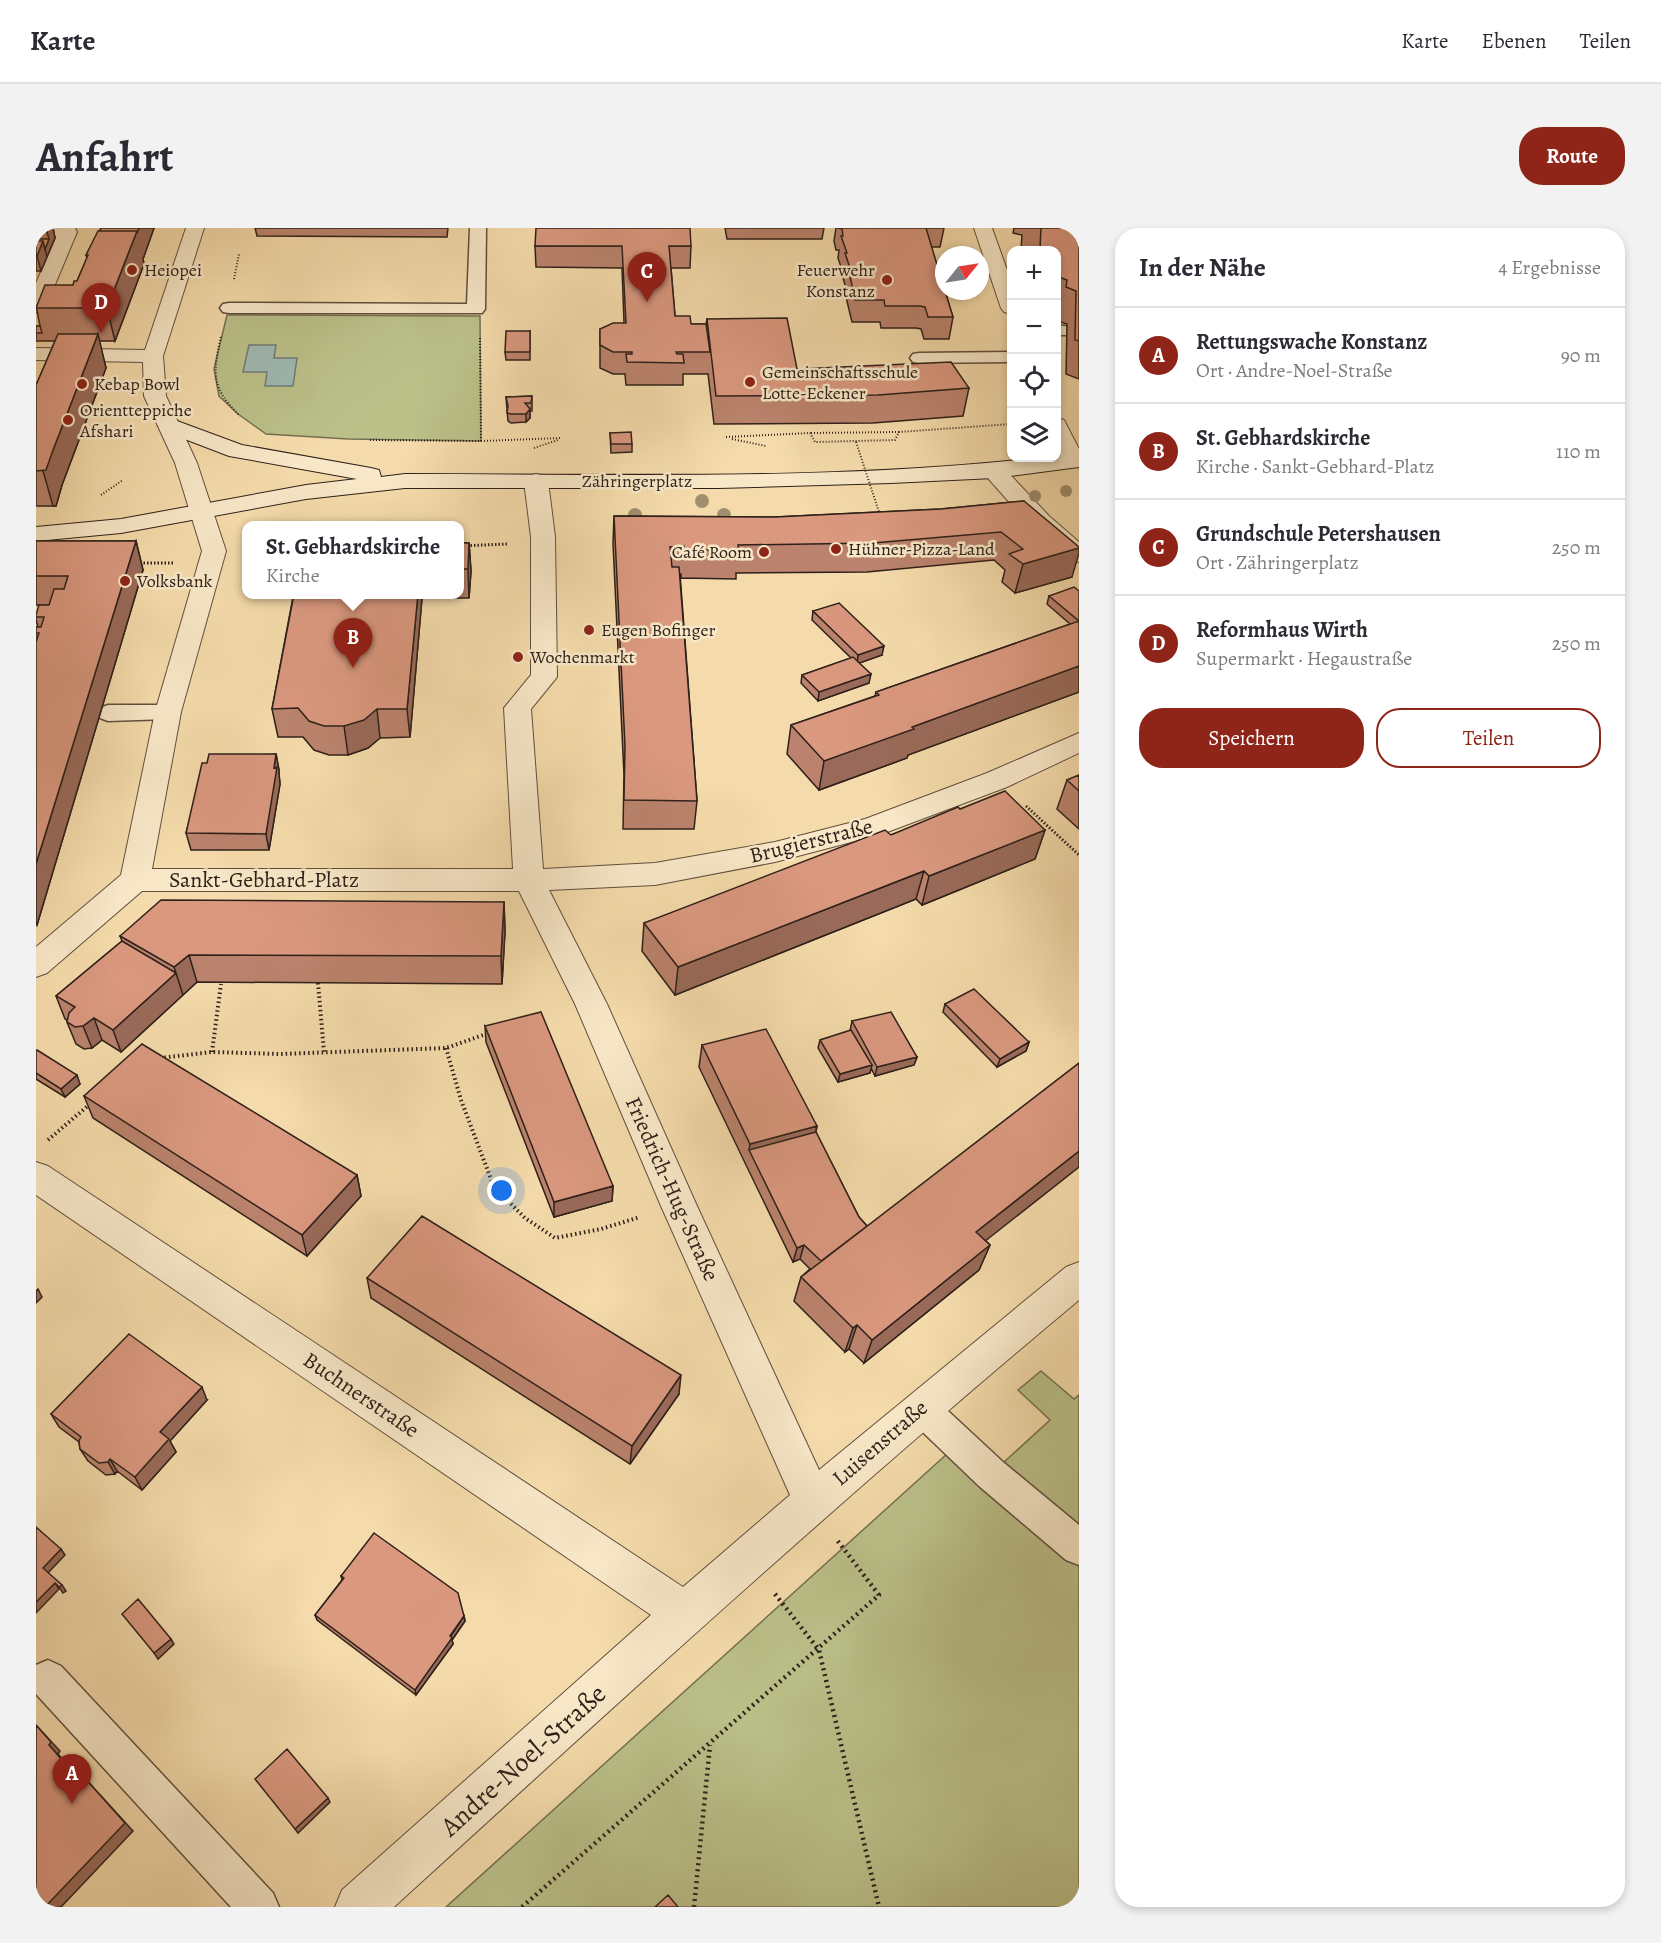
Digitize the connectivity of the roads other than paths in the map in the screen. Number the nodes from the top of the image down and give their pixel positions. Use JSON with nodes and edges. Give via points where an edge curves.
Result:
{"nodes":[{"id":1,"x":195,"y":228,"type":"edge"},
{"id":2,"x":478,"y":228,"type":"edge"},
{"id":3,"x":983,"y":228,"type":"edge"},
{"id":4,"x":36,"y":231,"type":"edge"},
{"id":5,"x":1008,"y":300,"type":"edge"},
{"id":6,"x":36,"y":306,"type":"edge"},
{"id":7,"x":229,"y":308,"type":"dead end"},
{"id":8,"x":36,"y":354,"type":"edge"},
{"id":9,"x":153,"y":356,"type":"junction"},
{"id":10,"x":1007,"y":357,"type":"edge"},
{"id":11,"x":919,"y":358,"type":"dead end"},
{"id":12,"x":169,"y":425,"type":"junction"},
{"id":13,"x":1061,"y":433,"type":"edge"},
{"id":14,"x":1077,"y":460,"type":"edge"},
{"id":15,"x":994,"y":471,"type":"junction"},
{"id":16,"x":405,"y":481,"type":"junction"},
{"id":17,"x":536,"y":481,"type":"junction"},
{"id":18,"x":202,"y":512,"type":"junction"},
{"id":19,"x":36,"y":534,"type":"edge"},
{"id":20,"x":1079,"y":555,"type":"edge"},
{"id":21,"x":168,"y":712,"type":"junction"},
{"id":22,"x":108,"y":713,"type":"dead end"},
{"id":23,"x":1079,"y":742,"type":"edge"},
{"id":24,"x":135,"y":880,"type":"junction"},
{"id":25,"x":529,"y":880,"type":"junction"},
{"id":26,"x":36,"y":965,"type":"edge"},
{"id":27,"x":40,"y":1160,"type":"edge"},
{"id":28,"x":1079,"y":1278,"type":"edge"},
{"id":29,"x":921,"y":1408,"type":"junction"},
{"id":30,"x":813,"y":1501,"type":"junction"},
{"id":31,"x":1079,"y":1548,"type":"edge"},
{"id":32,"x":686,"y":1614,"type":"junction"},
{"id":33,"x":48,"y":1679,"type":"dead end"},
{"id":34,"x":259,"y":1907,"type":"edge"},
{"id":35,"x":359,"y":1907,"type":"edge"}],
"edges":[{"from":1,"to":9,"type":"street"},
{"from":2,"to":7,"type":"lane","via":[[476,309]]},
{"from":3,"to":5,"type":"street"},
{"from":4,"to":6,"type":"street","via":[[68,232]]},
{"from":8,"to":9,"type":"street"},
{"from":9,"to":12,"type":"street","name":"Sankt-Gebhard-Platz","via":[[155,396]]},
{"from":10,"to":11,"type":"lane"},
{"from":12,"to":16,"type":"street","via":[[237,451]]},
{"from":12,"to":18,"type":"street","name":"Sankt-Gebhard-Platz"},
{"from":13,"to":14,"type":"street"},
{"from":14,"to":15,"type":"street","name":"Zähringerplatz"},
{"from":15,"to":17,"type":"street","name":"Zähringerplatz","via":[[719,481]]},
{"from":15,"to":20,"type":"street"},
{"from":16,"to":17,"type":"street","name":"Zähringerplatz"},
{"from":16,"to":18,"type":"street","name":"Zähringerplatz","via":[[306,492]]},
{"from":17,"to":25,"type":"street","via":[[543,537],[544,677],[517,708]]},
{"from":18,"to":19,"type":"street","name":"Zähringerplatz","via":[[96,530]]},
{"from":18,"to":21,"type":"street","name":"Sankt-Gebhard-Platz","via":[[214,551]]},
{"from":21,"to":22,"type":"lane"},
{"from":21,"to":24,"type":"street","name":"Sankt-Gebhard-Platz"},
{"from":23,"to":25,"type":"street","name":"Brugierstraße","via":[[997,780],[872,827],[775,852],[655,874]]},
{"from":24,"to":25,"type":"street","name":"Sankt-Gebhard-Platz"},
{"from":24,"to":26,"type":"street"},
{"from":25,"to":30,"type":"street","name":"Friedrich-Hug-Straße","via":[[591,1004]]},
{"from":27,"to":32,"type":"street","name":"Buchnerstraße"},
{"from":28,"to":29,"type":"street","name":"Luisenstraße"},
{"from":29,"to":30,"type":"street","name":"Luisenstraße"},
{"from":29,"to":31,"type":"lane","via":[[996,1479]]},
{"from":30,"to":32,"type":"street","name":"Luisenstraße"},
{"from":32,"to":35,"type":"street","name":"Andre-Noel-Straße"},
{"from":33,"to":34,"type":"lane"}]}
